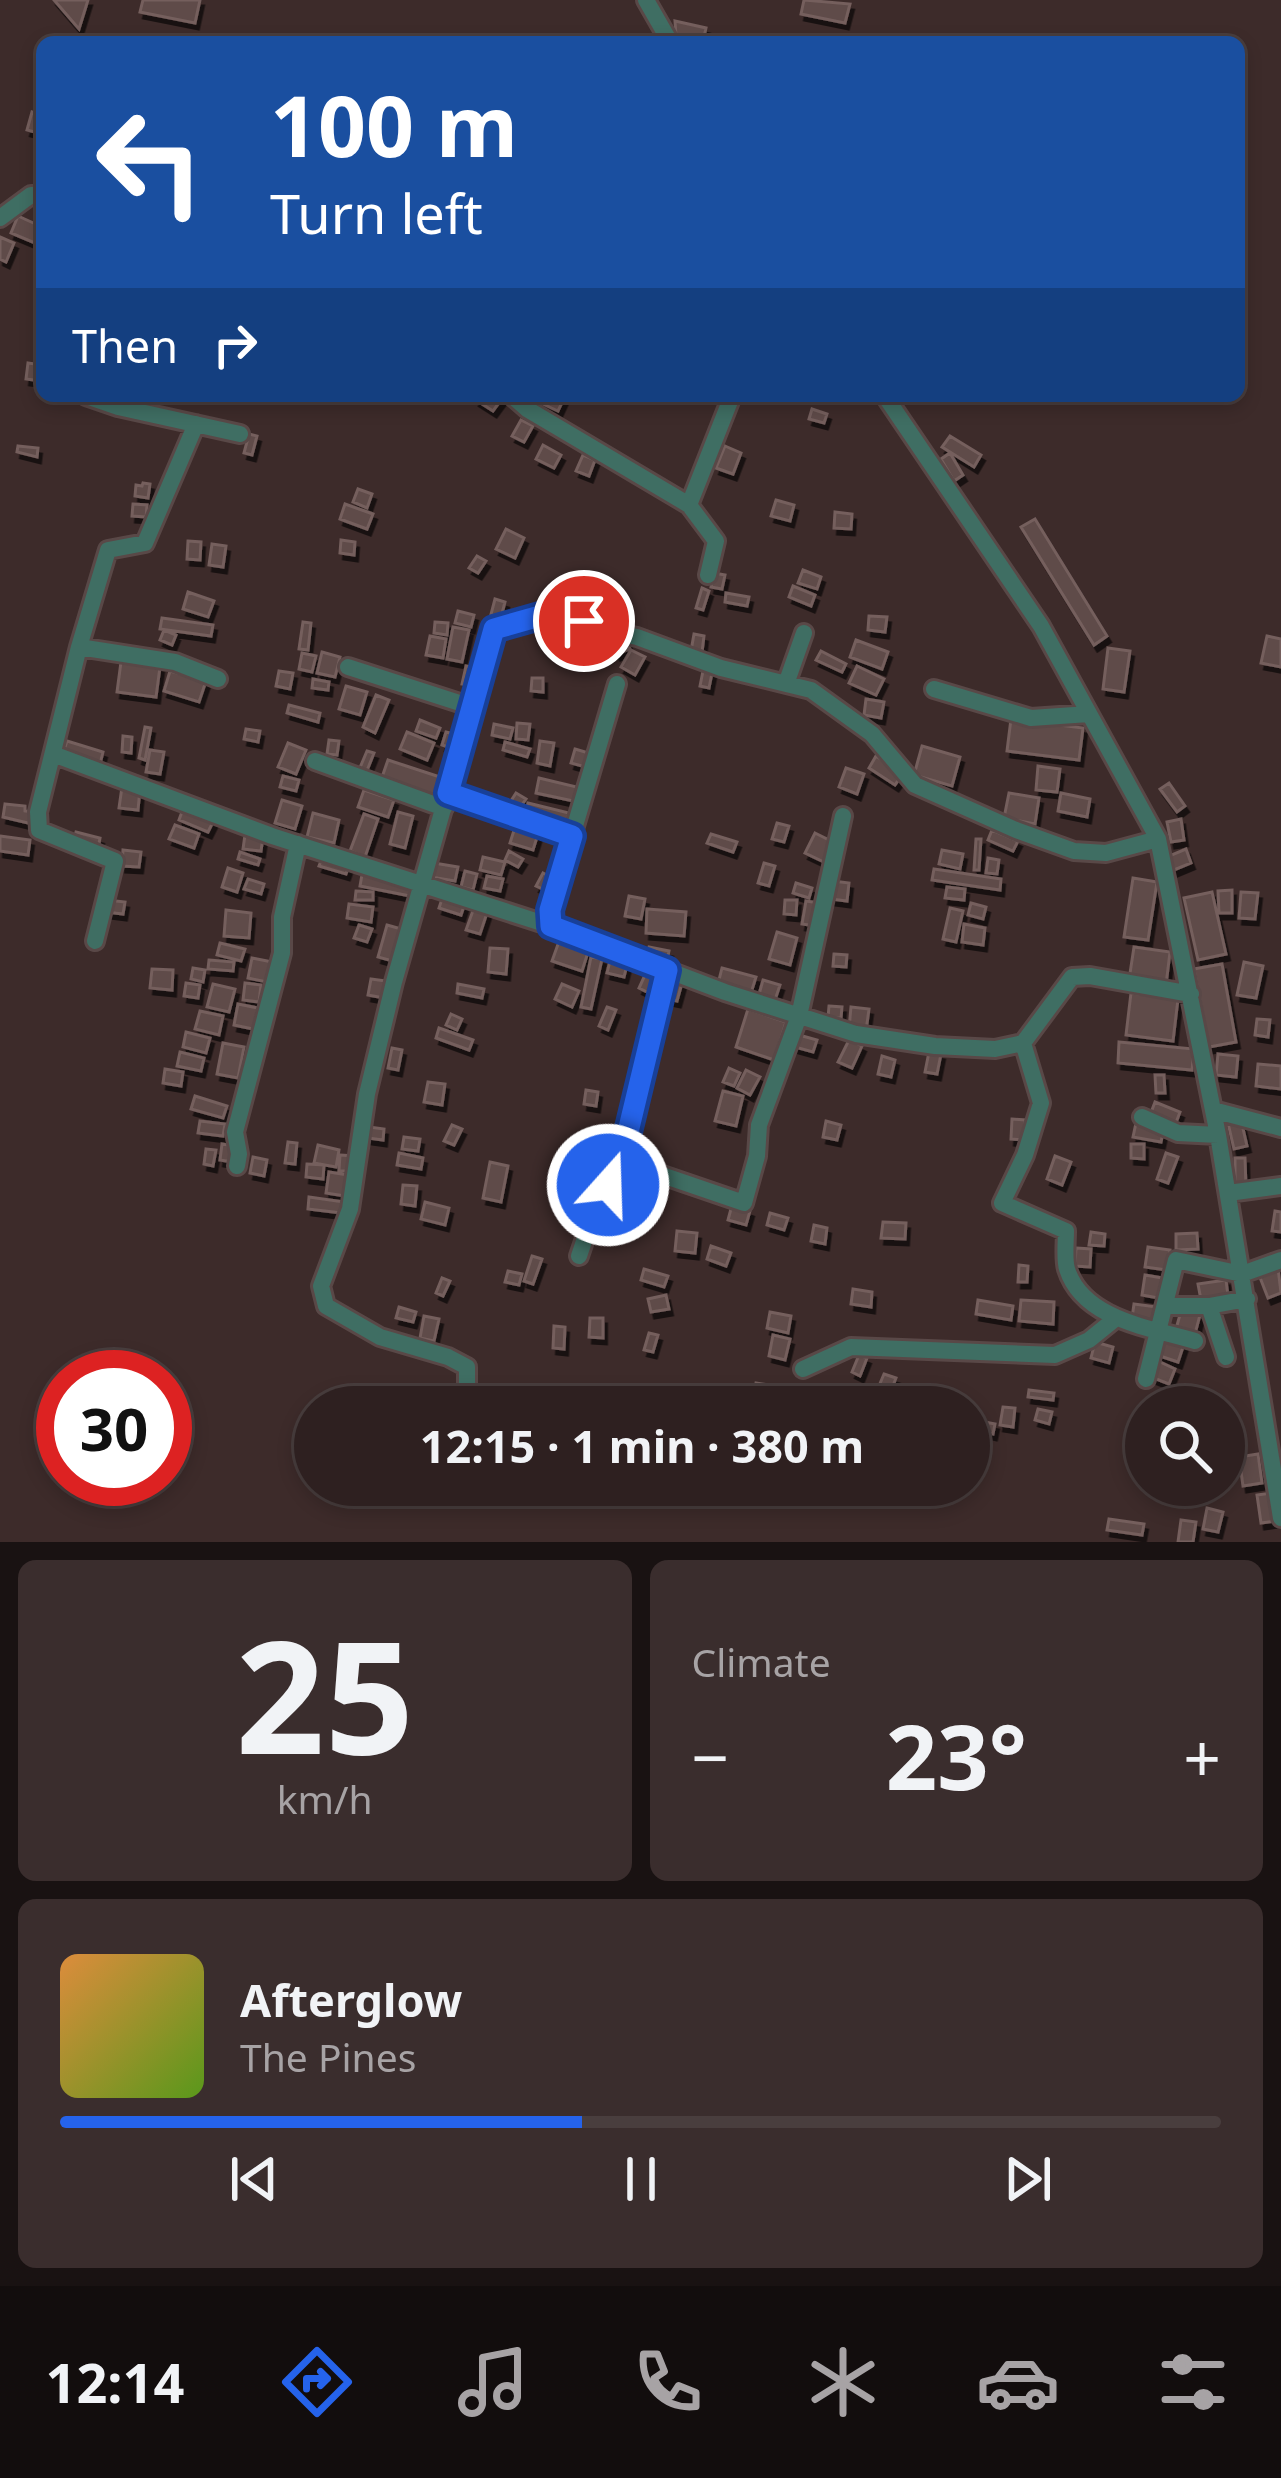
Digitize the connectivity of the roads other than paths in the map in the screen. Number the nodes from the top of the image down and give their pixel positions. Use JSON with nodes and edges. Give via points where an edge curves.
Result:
{"nodes":[{"id":1,"x":646,"y":0,"type":"edge"},
{"id":2,"x":667,"y":36,"type":"edge"},
{"id":3,"x":36,"y":195,"type":"edge"},
{"id":4,"x":0,"y":218,"type":"edge"},
{"id":5,"x":110,"y":402,"type":"edge"},
{"id":6,"x":518,"y":402,"type":"edge"},
{"id":7,"x":731,"y":402,"type":"edge"},
{"id":8,"x":889,"y":402,"type":"edge"},
{"id":9,"x":196,"y":424,"type":"junction"},
{"id":10,"x":239,"y":434,"type":"dead end"},
{"id":11,"x":689,"y":505,"type":"junction"},
{"id":12,"x":708,"y":574,"type":"dead end"},
{"id":13,"x":805,"y":633,"type":"dead end"},
{"id":14,"x":79,"y":647,"type":"junction"},
{"id":15,"x":348,"y":667,"type":"dead end"},
{"id":16,"x":218,"y":679,"type":"dead end"},
{"id":17,"x":617,"y":684,"type":"dead end"},
{"id":18,"x":786,"y":684,"type":"junction"},
{"id":19,"x":934,"y":689,"type":"dead end"},
{"id":20,"x":472,"y":707,"type":"junction"},
{"id":21,"x":1089,"y":714,"type":"junction"},
{"id":22,"x":53,"y":754,"type":"junction"},
{"id":23,"x":315,"y":761,"type":"dead end"},
{"id":24,"x":446,"y":801,"type":"junction"},
{"id":25,"x":843,"y":816,"type":"dead end"},
{"id":26,"x":572,"y":836,"type":"junction"},
{"id":27,"x":1158,"y":839,"type":"junction"},
{"id":28,"x":298,"y":844,"type":"junction"},
{"id":29,"x":423,"y":885,"type":"junction"},
{"id":30,"x":551,"y":926,"type":"junction"},
{"id":31,"x":94,"y":941,"type":"dead end"},
{"id":32,"x":667,"y":970,"type":"junction"},
{"id":33,"x":1191,"y":994,"type":"junction"},
{"id":34,"x":799,"y":1016,"type":"junction"},
{"id":35,"x":1023,"y":1043,"type":"junction"},
{"id":36,"x":1214,"y":1110,"type":"junction"},
{"id":37,"x":1142,"y":1118,"type":"dead end"},
{"id":38,"x":1281,"y":1128,"type":"edge"},
{"id":39,"x":1218,"y":1135,"type":"junction"},
{"id":40,"x":621,"y":1161,"type":"junction"},
{"id":41,"x":237,"y":1166,"type":"dead end"},
{"id":42,"x":1281,"y":1186,"type":"edge"},
{"id":43,"x":1228,"y":1193,"type":"junction"},
{"id":44,"x":579,"y":1256,"type":"dead end"},
{"id":45,"x":1281,"y":1260,"type":"edge"},
{"id":46,"x":1242,"y":1274,"type":"junction"},
{"id":47,"x":1248,"y":1305,"type":"junction"},
{"id":48,"x":1165,"y":1306,"type":"junction"},
{"id":49,"x":1209,"y":1306,"type":"junction"},
{"id":50,"x":1115,"y":1319,"type":"junction"},
{"id":51,"x":1158,"y":1330,"type":"junction"},
{"id":52,"x":1195,"y":1342,"type":"dead end"},
{"id":53,"x":1226,"y":1357,"type":"dead end"},
{"id":54,"x":803,"y":1369,"type":"dead end"},
{"id":55,"x":1146,"y":1379,"type":"dead end"},
{"id":56,"x":466,"y":1386,"type":"edge"},
{"id":57,"x":1281,"y":1519,"type":"edge"}],
"edges":[{"from":1,"to":2,"type":"street"},
{"from":3,"to":4,"type":"street"},
{"from":5,"to":9,"type":"street"},
{"from":6,"to":11,"type":"street"},
{"from":7,"to":11,"type":"street"},
{"from":8,"to":21,"type":"street","via":[[1041,626]]},
{"from":9,"to":10,"type":"street"},
{"from":9,"to":14,"type":"street","via":[[145,543],[108,550]]},
{"from":11,"to":12,"type":"street","via":[[716,541]]},
{"from":13,"to":18,"type":"street"},
{"from":14,"to":16,"type":"street","via":[[175,662]]},
{"from":14,"to":22,"type":"street"},
{"from":15,"to":20,"type":"street"},
{"from":17,"to":26,"type":"street"},
{"from":18,"to":20,"type":"street","via":[[561,610],[494,629]]},
{"from":18,"to":27,"type":"street","via":[[811,690],[872,734],[915,785],[955,805],[1074,851],[1106,853]]},
{"from":19,"to":21,"type":"street","via":[[1031,718]]},
{"from":20,"to":24,"type":"street"},
{"from":21,"to":27,"type":"street"},
{"from":22,"to":28,"type":"street"},
{"from":22,"to":31,"type":"street","via":[[39,830],[115,861]]},
{"from":23,"to":24,"type":"street"},
{"from":24,"to":26,"type":"street"},
{"from":24,"to":29,"type":"street"},
{"from":25,"to":34,"type":"street"},
{"from":26,"to":30,"type":"street"},
{"from":27,"to":33,"type":"street"},
{"from":28,"to":29,"type":"street"},
{"from":28,"to":41,"type":"street","via":[[283,953],[235,1132]]},
{"from":29,"to":30,"type":"street"},
{"from":29,"to":56,"type":"street","via":[[367,1094],[350,1209],[320,1286],[326,1306],[380,1337],[466,1367]]},
{"from":30,"to":32,"type":"street"},
{"from":32,"to":34,"type":"street"},
{"from":32,"to":40,"type":"street"},
{"from":33,"to":35,"type":"street","via":[[1072,977]]},
{"from":33,"to":36,"type":"street"},
{"from":34,"to":35,"type":"street","via":[[935,1046]]},
{"from":34,"to":40,"type":"street","via":[[759,1125],[744,1203]]},
{"from":35,"to":50,"type":"street","via":[[1041,1103],[1002,1203],[1066,1231],[1067,1270],[1093,1306]]},
{"from":36,"to":38,"type":"street"},
{"from":36,"to":39,"type":"street"},
{"from":37,"to":39,"type":"street","via":[[1178,1133]]},
{"from":39,"to":43,"type":"street"},
{"from":40,"to":44,"type":"street"},
{"from":42,"to":43,"type":"street"},
{"from":43,"to":46,"type":"street"},
{"from":45,"to":46,"type":"street"},
{"from":46,"to":47,"type":"street"},
{"from":46,"to":48,"type":"street","via":[[1176,1260]]},
{"from":47,"to":49,"type":"street"},
{"from":47,"to":57,"type":"street"},
{"from":48,"to":49,"type":"street"},
{"from":48,"to":51,"type":"street"},
{"from":49,"to":53,"type":"street"},
{"from":50,"to":51,"type":"street"},
{"from":50,"to":54,"type":"street","via":[[1055,1355],[850,1347]]},
{"from":51,"to":52,"type":"street"},
{"from":51,"to":55,"type":"street"}]}
